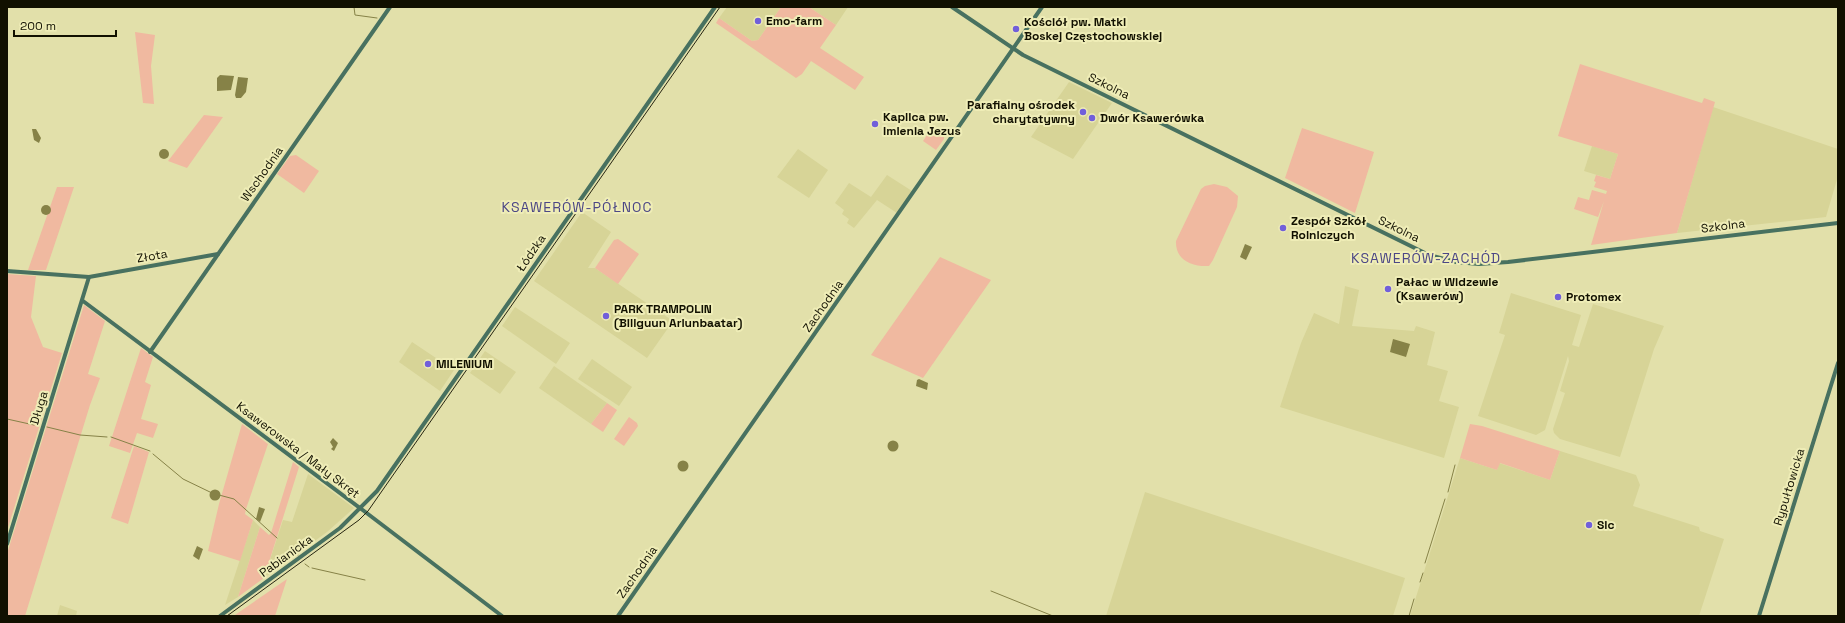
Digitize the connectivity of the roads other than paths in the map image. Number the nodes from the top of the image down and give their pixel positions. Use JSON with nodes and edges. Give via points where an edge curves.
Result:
{"nodes":[{"id":1,"x":390,"y":7,"type":"edge"},
{"id":2,"x":715,"y":7,"type":"edge"},
{"id":3,"x":952,"y":7,"type":"edge"},
{"id":4,"x":1042,"y":7,"type":"edge"},
{"id":5,"x":1013,"y":49,"type":"junction"},
{"id":6,"x":1838,"y":223,"type":"edge"},
{"id":7,"x":218,"y":254,"type":"junction"},
{"id":8,"x":7,"y":271,"type":"edge"},
{"id":9,"x":89,"y":277,"type":"junction"},
{"id":10,"x":82,"y":301,"type":"junction"},
{"id":11,"x":150,"y":352,"type":"junction"},
{"id":12,"x":1838,"y":363,"type":"edge"},
{"id":13,"x":361,"y":509,"type":"junction"},
{"id":14,"x":7,"y":544,"type":"edge"},
{"id":15,"x":220,"y":616,"type":"edge"},
{"id":16,"x":502,"y":616,"type":"edge"},
{"id":17,"x":618,"y":616,"type":"edge"},
{"id":18,"x":1759,"y":616,"type":"edge"}],
"edges":[{"from":1,"to":7,"type":"street","name":"Wschodnia"},
{"from":2,"to":13,"type":"street","name":"Łódzka","via":[[382,484]]},
{"from":3,"to":5,"type":"street","name":"Szkolna"},
{"from":4,"to":5,"type":"street","name":"Zachodnia"},
{"from":5,"to":6,"type":"street","name":"Szkolna","via":[[1395,239],[1449,261],[1479,264],[1508,262]]},
{"from":5,"to":17,"type":"street","name":"Zachodnia"},
{"from":7,"to":9,"type":"street","name":"Złota"},
{"from":7,"to":11,"type":"street","name":"Wschodnia"},
{"from":8,"to":9,"type":"street","name":"Złota"},
{"from":9,"to":10,"type":"street","name":"Długa"},
{"from":10,"to":11,"type":"street","name":"Ksawerowska / Mały Skręt"},
{"from":10,"to":14,"type":"street","name":"Długa"},
{"from":11,"to":13,"type":"street","name":"Ksawerowska / Mały Skręt"},
{"from":12,"to":18,"type":"street","name":"Rypułtowicka"},
{"from":13,"to":15,"type":"street","name":"Pabianicka","via":[[334,533]]},
{"from":13,"to":16,"type":"street","name":"Ksawerowska / Mały Skręt"}]}
